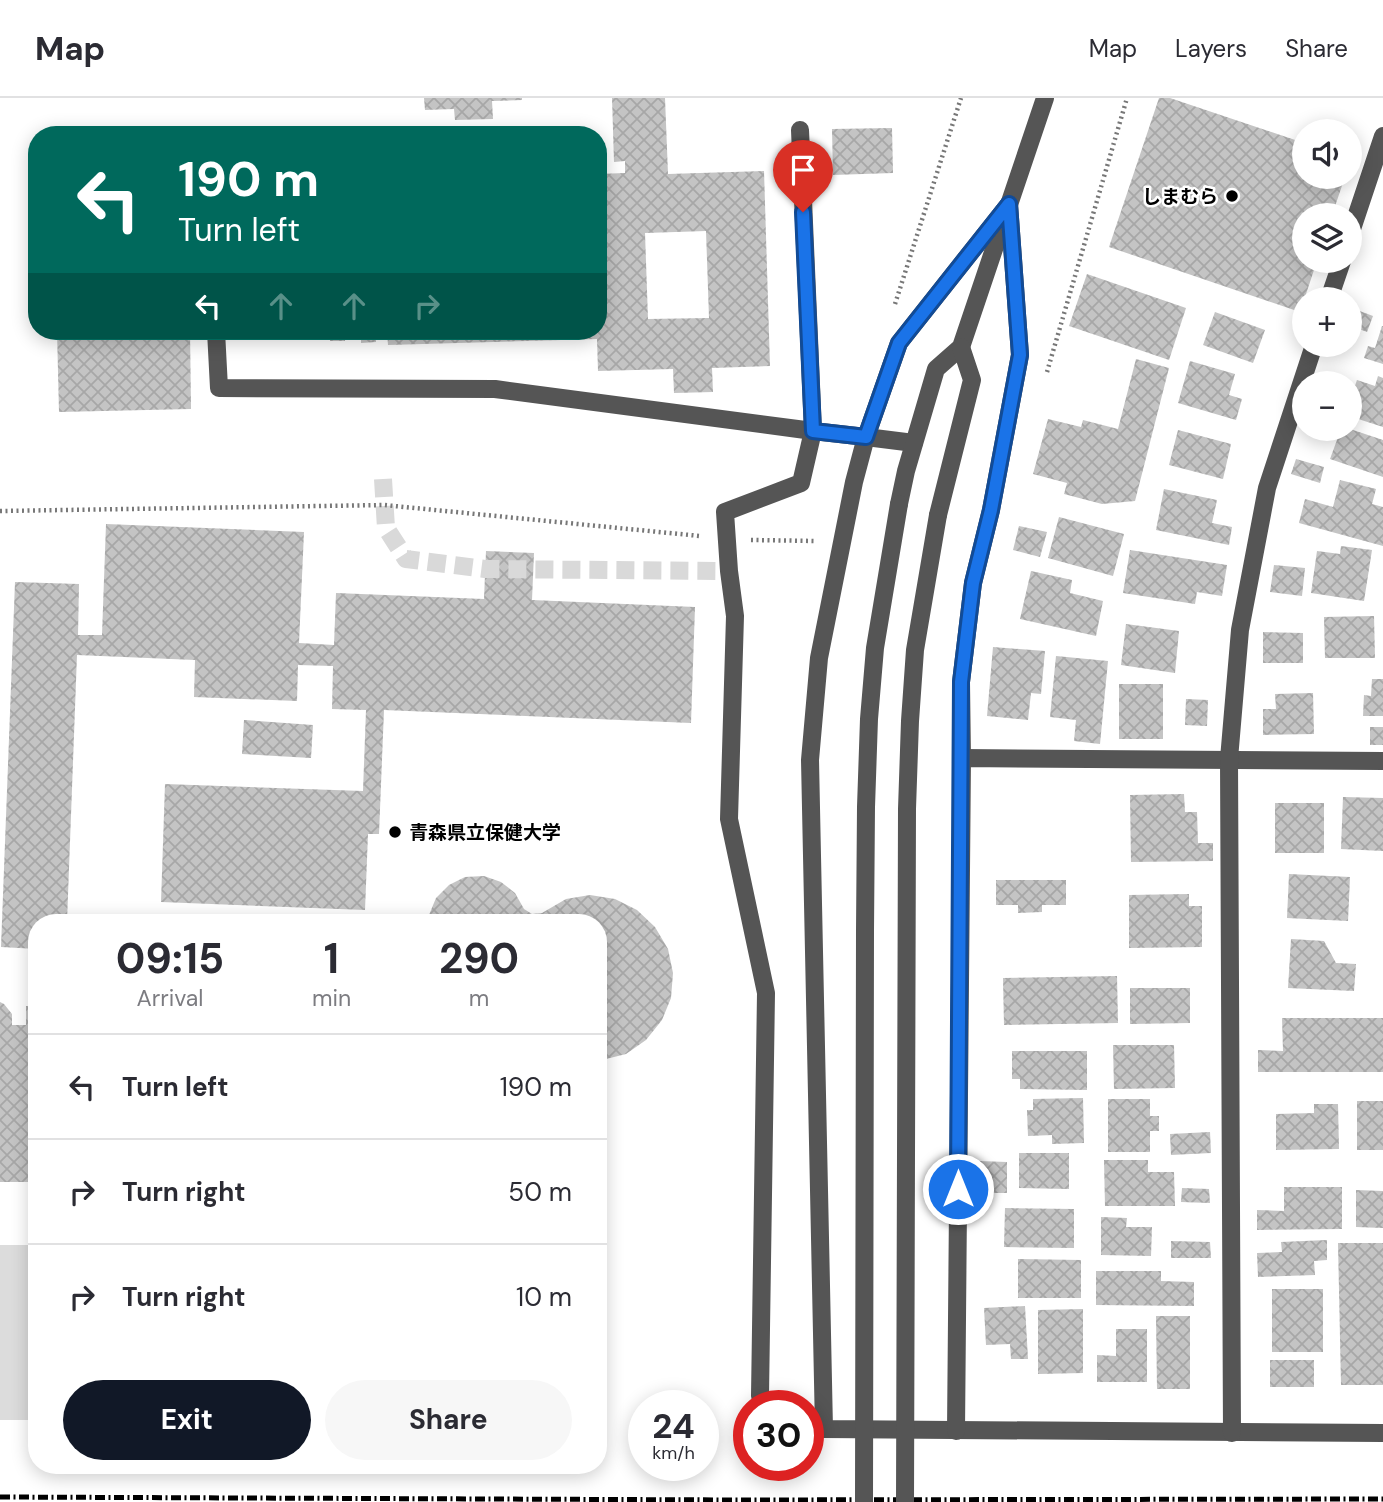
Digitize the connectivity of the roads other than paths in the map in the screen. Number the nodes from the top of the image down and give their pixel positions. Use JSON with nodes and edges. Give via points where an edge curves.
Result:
{"nodes":[{"id":1,"x":1045,"y":98,"type":"edge"},
{"id":2,"x":800,"y":130,"type":"dead end"},
{"id":3,"x":1383,"y":136,"type":"edge"},
{"id":4,"x":1361,"y":203,"type":"edge"},
{"id":5,"x":1009,"y":204,"type":"junction"},
{"id":6,"x":216,"y":340,"type":"edge"},
{"id":7,"x":961,"y":347,"type":"junction"},
{"id":8,"x":1310,"y":357,"type":"edge"},
{"id":9,"x":813,"y":431,"type":"junction"},
{"id":10,"x":866,"y":437,"type":"junction"},
{"id":11,"x":914,"y":443,"type":"junction"},
{"id":12,"x":961,"y":758,"type":"junction"},
{"id":13,"x":1228,"y":759,"type":"junction"},
{"id":14,"x":1383,"y":761,"type":"edge"},
{"id":15,"x":760,"y":1390,"type":"edge"},
{"id":16,"x":956,"y":1431,"type":"junction"},
{"id":17,"x":1232,"y":1433,"type":"junction"},
{"id":18,"x":1383,"y":1433,"type":"edge"},
{"id":19,"x":864,"y":1502,"type":"edge"},
{"id":20,"x":905,"y":1502,"type":"edge"}],
"edges":[{"from":1,"to":5,"type":"street"},
{"from":2,"to":9,"type":"street"},
{"from":3,"to":4,"type":"street"},
{"from":5,"to":7,"type":"street"},
{"from":5,"to":10,"type":"street","via":[[899,343]]},
{"from":5,"to":12,"type":"street","via":[[1020,355],[973,583],[961,682]]},
{"from":6,"to":9,"type":"street","via":[[219,388],[495,389]]},
{"from":7,"to":11,"type":"street","via":[[936,369]]},
{"from":7,"to":20,"type":"street","bridge":true,"via":[[972,380],[938,515],[915,650],[910,721]]},
{"from":8,"to":13,"type":"street","via":[[1267,488],[1240,630]]},
{"from":9,"to":10,"type":"street"},
{"from":9,"to":15,"type":"street","via":[[801,483],[725,512],[735,616],[729,818],[766,993]]},
{"from":10,"to":11,"type":"street"},
{"from":10,"to":16,"type":"street","via":[[819,658],[810,760],[824,1429]]},
{"from":11,"to":19,"type":"street","bridge":true,"via":[[875,648],[869,719],[864,930]]},
{"from":12,"to":13,"type":"street"},
{"from":12,"to":16,"type":"street"},
{"from":13,"to":14,"type":"street"},
{"from":13,"to":17,"type":"street"},
{"from":16,"to":17,"type":"street"},
{"from":17,"to":18,"type":"street"}]}
